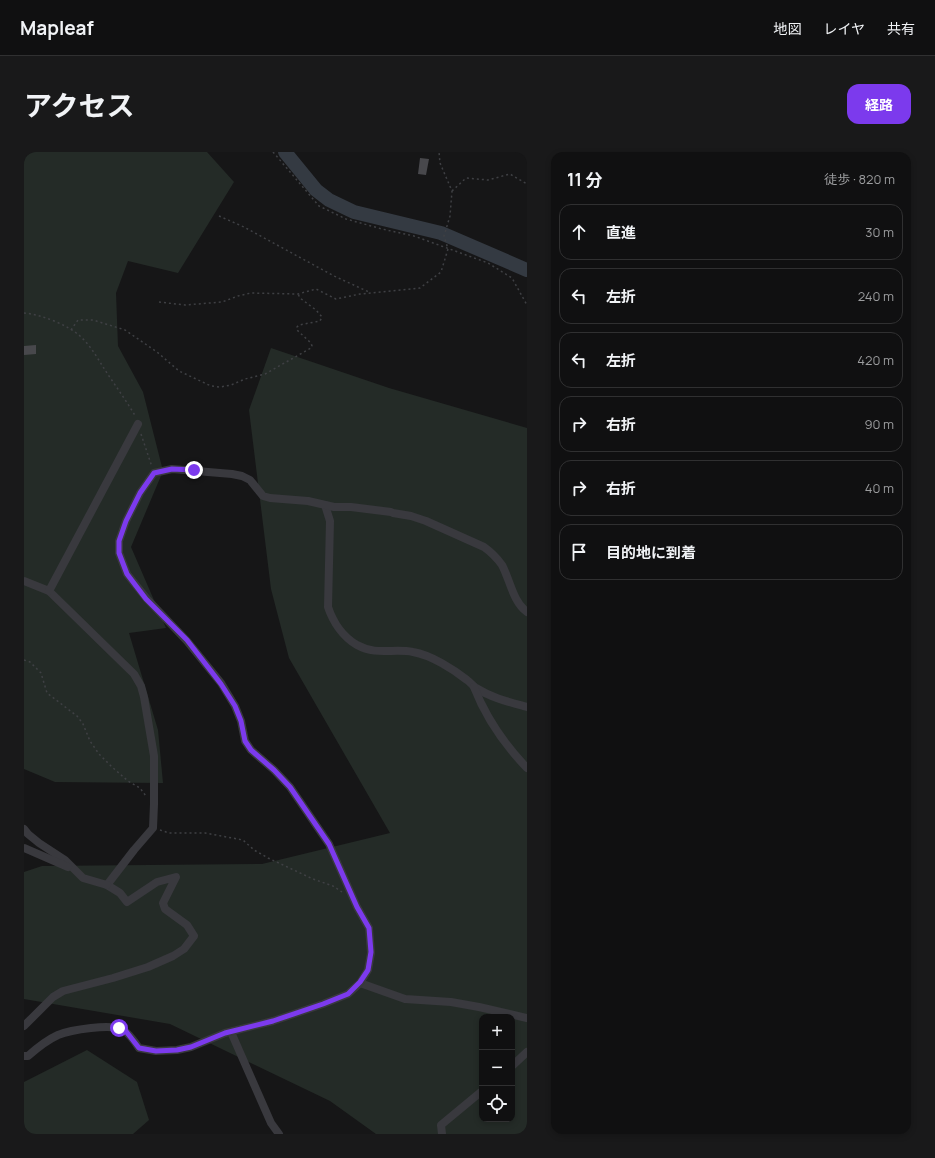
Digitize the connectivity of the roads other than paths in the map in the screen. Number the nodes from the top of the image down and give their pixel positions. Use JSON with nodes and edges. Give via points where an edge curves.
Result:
{"nodes":[{"id":1,"x":138,"y":424,"type":"road end"},
{"id":2,"x":325,"y":505,"type":"junction"},
{"id":3,"x":24,"y":581,"type":"edge"},
{"id":4,"x":49,"y":591,"type":"junction"},
{"id":5,"x":527,"y":612,"type":"edge"},
{"id":6,"x":474,"y":687,"type":"junction"},
{"id":7,"x":527,"y":707,"type":"edge"},
{"id":8,"x":527,"y":768,"type":"edge"},
{"id":9,"x":24,"y":829,"type":"edge"},
{"id":10,"x":24,"y":848,"type":"edge"},
{"id":11,"x":76,"y":870,"type":"junction"},
{"id":12,"x":107,"y":885,"type":"junction"},
{"id":13,"x":360,"y":982,"type":"junction"},
{"id":14,"x":527,"y":1018,"type":"edge"},
{"id":15,"x":24,"y":1026,"type":"edge"},
{"id":16,"x":231,"y":1032,"type":"junction"},
{"id":17,"x":527,"y":1052,"type":"edge"},
{"id":18,"x":24,"y":1056,"type":"edge"},
{"id":19,"x":515,"y":1063,"type":"edge"},
{"id":20,"x":479,"y":1093,"type":"edge"},
{"id":21,"x":279,"y":1134,"type":"edge"},
{"id":22,"x":442,"y":1134,"type":"edge"}],
"edges":[{"from":1,"to":4,"type":"street"},
{"from":2,"to":5,"type":"street","via":[[411,516],[484,547],[501,564],[519,604]]},
{"from":2,"to":6,"type":"street","via":[[330,521],[328,607],[337,626],[356,644],[370,651],[413,652],[427,656],[462,676]]},
{"from":2,"to":13,"type":"street","via":[[263,496],[250,480],[232,474],[172,469],[154,473],[140,493],[126,521],[119,541],[119,553],[127,574],[146,599],[187,640],[221,684],[235,706],[245,741],[251,750],[290,787],[329,844],[369,928],[371,952],[368,970]]},
{"from":3,"to":4,"type":"street"},
{"from":4,"to":12,"type":"street","via":[[134,674],[141,686],[154,756],[153,828]]},
{"from":6,"to":7,"type":"street","via":[[492,697]]},
{"from":6,"to":8,"type":"street","via":[[488,719]]},
{"from":9,"to":11,"type":"street"},
{"from":10,"to":11,"type":"street"},
{"from":11,"to":12,"type":"street","via":[[83,878]]},
{"from":12,"to":15,"type":"street","via":[[120,893],[127,902],[157,882],[176,877],[163,903],[165,909],[187,925],[194,936],[184,949],[173,956],[113,978],[63,991]]},
{"from":13,"to":14,"type":"street","via":[[405,999],[451,1002]]},
{"from":13,"to":16,"type":"street","via":[[348,994],[323,1004]]},
{"from":16,"to":18,"type":"street","via":[[191,1047],[156,1051],[139,1048],[125,1030],[105,1027],[60,1034],[28,1056]]},
{"from":16,"to":21,"type":"street","via":[[271,1123]]},
{"from":17,"to":19,"type":"street"},
{"from":20,"to":22,"type":"street","via":[[441,1125]]}]}
